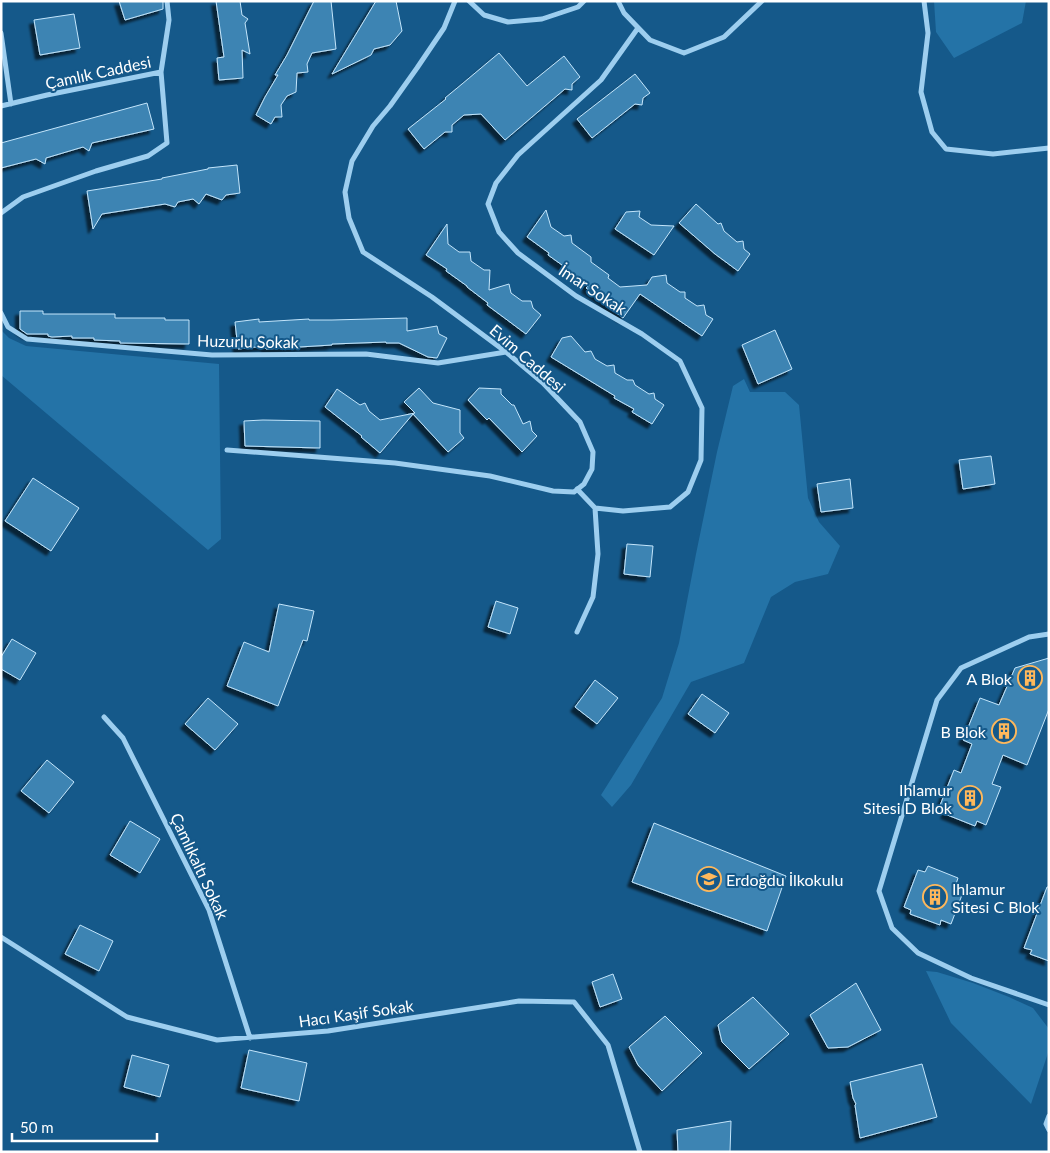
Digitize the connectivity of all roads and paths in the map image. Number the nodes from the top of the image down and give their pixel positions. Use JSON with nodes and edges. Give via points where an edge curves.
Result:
{"nodes":[{"id":1,"x":167,"y":1,"type":"edge"},
{"id":2,"x":455,"y":1,"type":"edge"},
{"id":3,"x":470,"y":1,"type":"edge"},
{"id":4,"x":584,"y":1,"type":"edge"},
{"id":5,"x":618,"y":1,"type":"edge"},
{"id":6,"x":762,"y":1,"type":"edge"},
{"id":7,"x":924,"y":1,"type":"edge"},
{"id":8,"x":638,"y":28,"type":"junction"},
{"id":9,"x":1,"y":34,"type":"edge"},
{"id":10,"x":161,"y":72,"type":"junction"},
{"id":11,"x":11,"y":104,"type":"junction"},
{"id":12,"x":1,"y":106,"type":"edge"},
{"id":13,"x":1049,"y":148,"type":"edge"},
{"id":14,"x":1,"y":213,"type":"edge"},
{"id":15,"x":1,"y":313,"type":"edge"},
{"id":16,"x":506,"y":352,"type":"junction"},
{"id":17,"x":227,"y":450,"type":"dead end"},
{"id":18,"x":577,"y":489,"type":"junction"},
{"id":19,"x":595,"y":508,"type":"junction"},
{"id":20,"x":577,"y":632,"type":"dead end"},
{"id":21,"x":1049,"y":634,"type":"edge"},
{"id":22,"x":104,"y":717,"type":"dead end"},
{"id":23,"x":1,"y":937,"type":"edge"},
{"id":24,"x":1049,"y":1005,"type":"edge"},
{"id":25,"x":250,"y":1038,"type":"junction"},
{"id":26,"x":1049,"y":1116,"type":"edge"},
{"id":27,"x":1049,"y":1130,"type":"edge"},
{"id":28,"x":640,"y":1152,"type":"edge"}],
"edges":[{"from":1,"to":10,"type":"street","name":"Çamlık Caddesi","via":[[169,20]]},
{"from":2,"to":16,"type":"street","name":"Evim Caddesi","via":[[444,28],[372,126],[352,161],[345,192],[349,218],[363,252],[432,297]]},
{"from":3,"to":4,"type":"street","via":[[484,14],[508,22],[542,20],[578,7]]},
{"from":5,"to":8,"type":"street"},
{"from":6,"to":8,"type":"street","via":[[724,37],[684,53],[650,40]]},
{"from":7,"to":13,"type":"street","via":[[928,33],[921,92],[932,132],[946,149],[994,154]]},
{"from":8,"to":19,"type":"street","name":"İmar Sokak","via":[[601,80],[518,155],[496,183],[488,204],[499,232],[518,253],[576,296],[642,334],[680,361],[702,408],[701,460],[688,492],[670,507],[624,511]]},
{"from":9,"to":11,"type":"street"},
{"from":10,"to":11,"type":"street","name":"Çamlık Caddesi"},
{"from":10,"to":14,"type":"street","via":[[167,143],[148,156],[22,197]]},
{"from":11,"to":12,"type":"street","name":"Çamlık Caddesi"},
{"from":15,"to":16,"type":"street","name":"Huzurlu Sokak","via":[[8,327],[27,339],[212,355],[366,354],[438,363]]},
{"from":16,"to":18,"type":"street","name":"Evim Caddesi","via":[[543,383],[580,422],[593,452],[592,469],[584,484]]},
{"from":17,"to":18,"type":"street","via":[[395,463],[490,476],[553,491],[574,492]]},
{"from":18,"to":19,"type":"street"},
{"from":19,"to":20,"type":"street","via":[[598,554],[593,597]]},
{"from":21,"to":24,"type":"street","via":[[1029,637],[961,668],[937,700],[879,891],[892,928],[918,953],[971,978]]},
{"from":22,"to":25,"type":"street","name":"Çamlıkaltı Sokak","via":[[123,738],[209,910]]},
{"from":23,"to":25,"type":"street","name":"Hacı Kaşif Sokak","via":[[127,1018],[217,1040]]},
{"from":25,"to":28,"type":"street","name":"Hacı Kaşif Sokak","via":[[328,1031],[519,1001],[574,1002],[608,1045]]},
{"from":26,"to":27,"type":"street","via":[[1046,1124]]}]}
